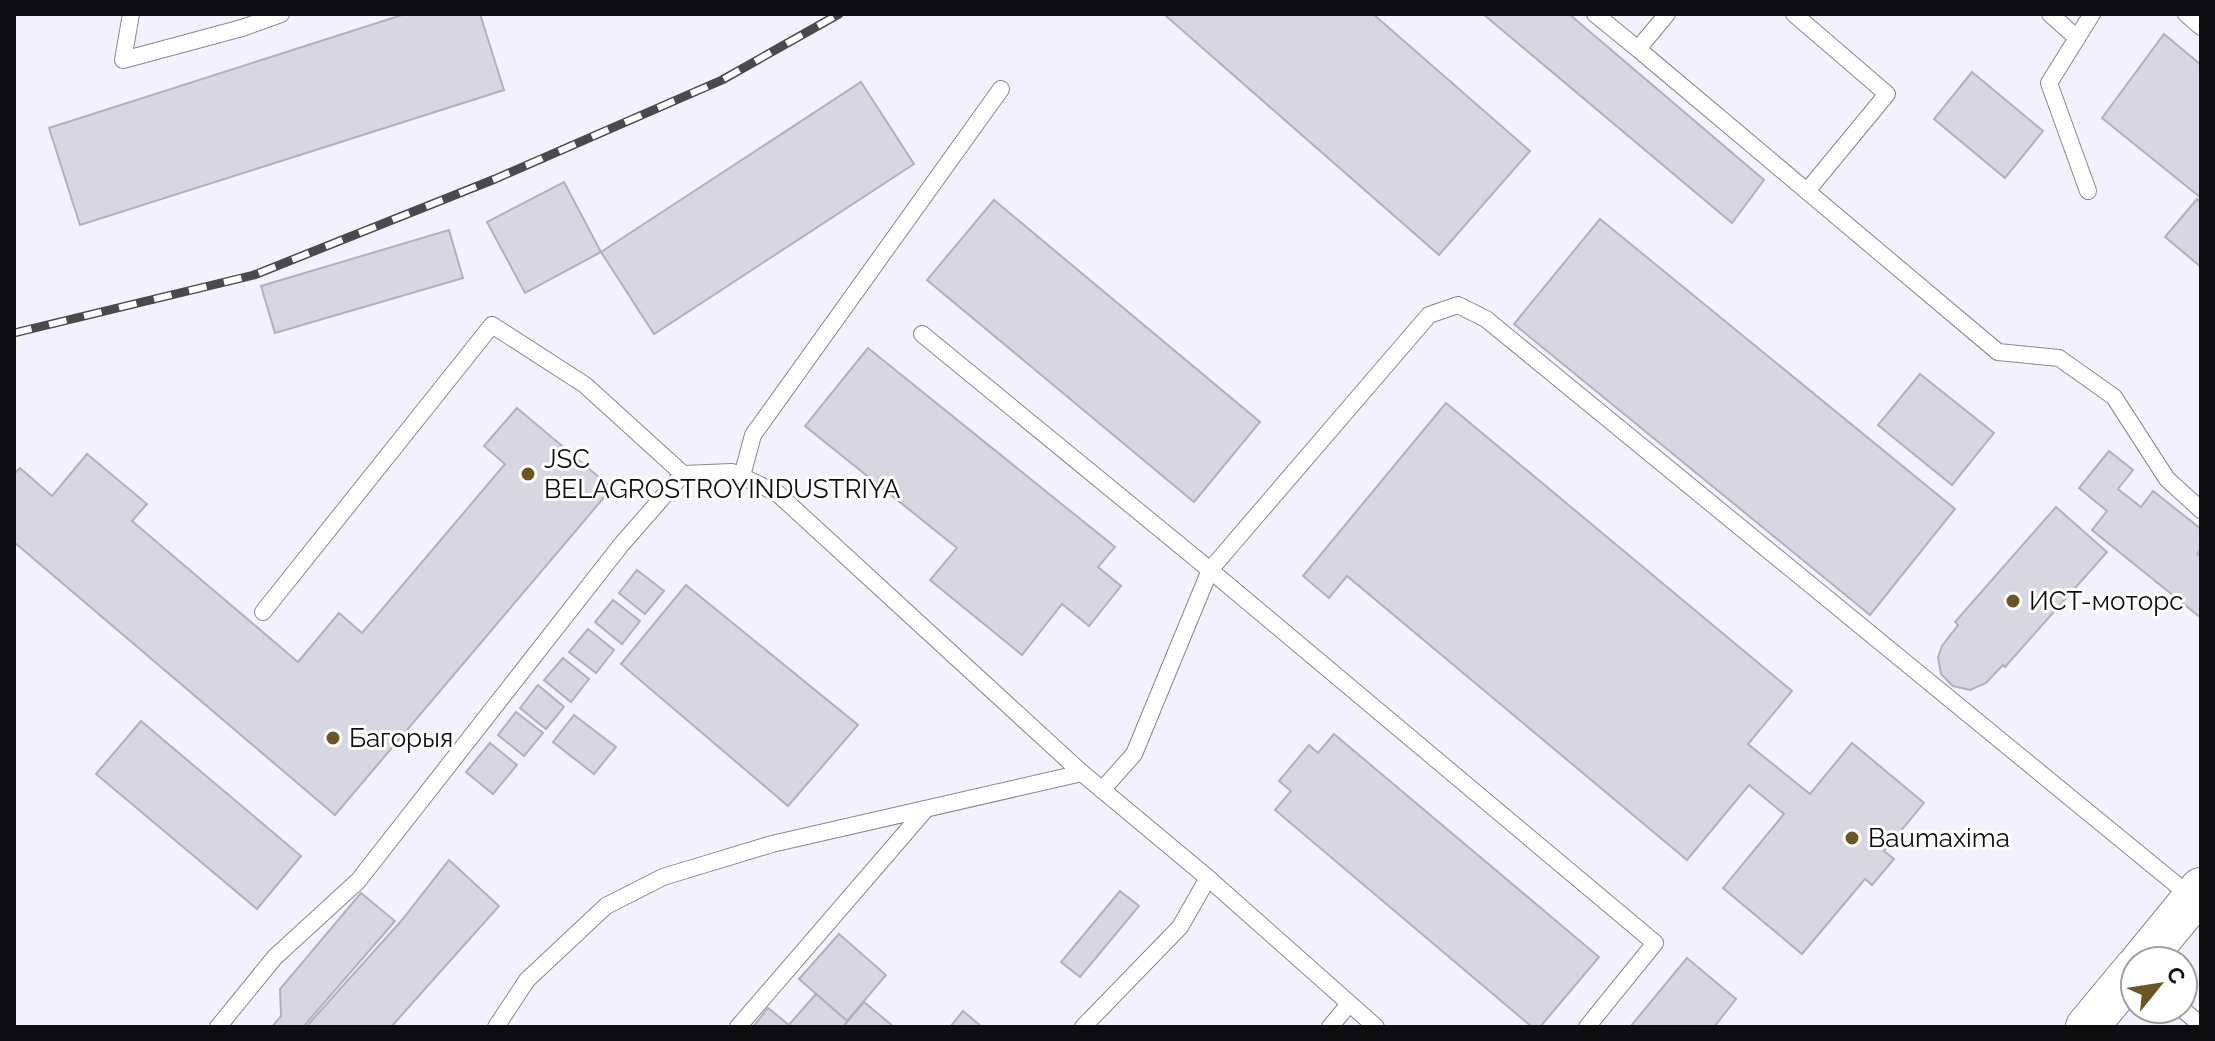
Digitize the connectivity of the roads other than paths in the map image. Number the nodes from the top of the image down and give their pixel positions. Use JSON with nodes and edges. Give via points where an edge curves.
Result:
{"nodes":[{"id":1,"x":131,"y":14,"type":"edge"},
{"id":2,"x":281,"y":14,"type":"edge"},
{"id":3,"x":1595,"y":14,"type":"edge"},
{"id":4,"x":1667,"y":14,"type":"edge"},
{"id":5,"x":1794,"y":14,"type":"edge"},
{"id":6,"x":2050,"y":14,"type":"edge"},
{"id":7,"x":2092,"y":14,"type":"edge"},
{"id":8,"x":2186,"y":14,"type":"edge"},
{"id":9,"x":2201,"y":27,"type":"edge"},
{"id":10,"x":2077,"y":38,"type":"junction"},
{"id":11,"x":1638,"y":49,"type":"junction"},
{"id":12,"x":1001,"y":89,"type":"dead end"},
{"id":13,"x":1807,"y":191,"type":"junction"},
{"id":14,"x":2088,"y":191,"type":"dead end"},
{"id":15,"x":922,"y":334,"type":"dead end"},
{"id":16,"x":683,"y":474,"type":"junction"},
{"id":17,"x":742,"y":476,"type":"junction"},
{"id":18,"x":2201,"y":510,"type":"edge"},
{"id":19,"x":1210,"y":570,"type":"junction"},
{"id":20,"x":263,"y":612,"type":"dead end"},
{"id":21,"x":1082,"y":773,"type":"junction"},
{"id":22,"x":1102,"y":790,"type":"junction"},
{"id":23,"x":926,"y":809,"type":"junction"},
{"id":24,"x":1208,"y":878,"type":"junction"},
{"id":25,"x":2199,"y":898,"type":"edge"},
{"id":26,"x":2156,"y":945,"type":"edge"},
{"id":27,"x":2119,"y":989,"type":"edge"},
{"id":28,"x":1349,"y":1004,"type":"junction"},
{"id":29,"x":218,"y":1027,"type":"edge"},
{"id":30,"x":496,"y":1027,"type":"edge"},
{"id":31,"x":738,"y":1027,"type":"edge"},
{"id":32,"x":1083,"y":1027,"type":"edge"},
{"id":33,"x":1330,"y":1027,"type":"edge"},
{"id":34,"x":1376,"y":1027,"type":"edge"},
{"id":35,"x":1587,"y":1027,"type":"edge"},
{"id":36,"x":2087,"y":1027,"type":"edge"}],
"edges":[{"from":1,"to":2,"type":"lane","via":[[123,60]]},
{"from":3,"to":11,"type":"lane"},
{"from":4,"to":11,"type":"lane"},
{"from":5,"to":13,"type":"lane","via":[[1887,94]]},
{"from":6,"to":10,"type":"lane"},
{"from":7,"to":10,"type":"lane"},
{"from":8,"to":9,"type":"lane"},
{"from":10,"to":14,"type":"lane","via":[[2049,83]]},
{"from":11,"to":13,"type":"lane"},
{"from":12,"to":17,"type":"lane","via":[[753,435]]},
{"from":13,"to":18,"type":"lane","via":[[1998,352],[2059,358],[2114,397],[2167,479]]},
{"from":15,"to":19,"type":"lane"},
{"from":16,"to":17,"type":"lane"},
{"from":16,"to":20,"type":"lane","via":[[585,385],[492,325]]},
{"from":16,"to":29,"type":"lane","via":[[621,545],[358,881],[275,957]]},
{"from":17,"to":21,"type":"lane","via":[[777,493]]},
{"from":19,"to":22,"type":"lane","via":[[1134,754]]},
{"from":19,"to":25,"type":"lane","via":[[1429,315],[1458,305],[1486,319]]},
{"from":19,"to":35,"type":"lane","via":[[1655,943]]},
{"from":21,"to":22,"type":"lane"},
{"from":21,"to":23,"type":"lane"},
{"from":22,"to":24,"type":"lane"},
{"from":23,"to":30,"type":"lane","via":[[772,844],[663,877],[606,906],[527,980]]},
{"from":23,"to":31,"type":"lane"},
{"from":24,"to":28,"type":"lane"},
{"from":24,"to":32,"type":"lane","via":[[1180,927]]},
{"from":25,"to":26,"type":"street"},
{"from":27,"to":36,"type":"street"},
{"from":28,"to":33,"type":"lane"},
{"from":28,"to":34,"type":"lane"}]}
